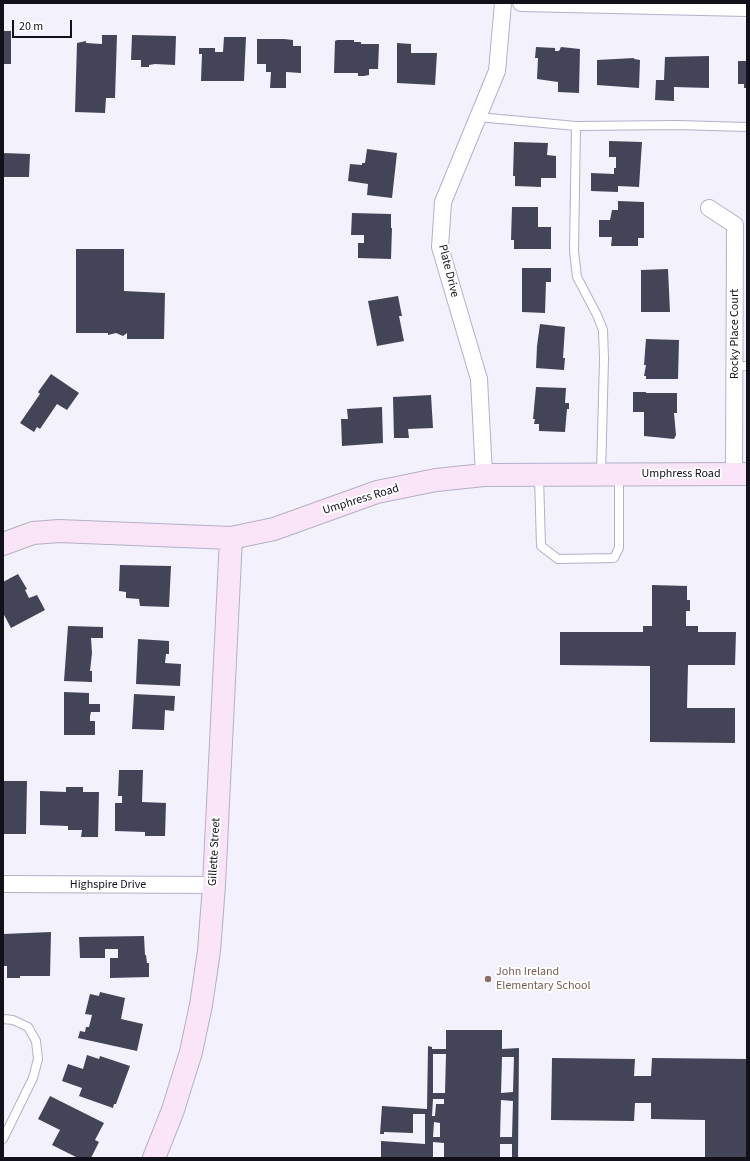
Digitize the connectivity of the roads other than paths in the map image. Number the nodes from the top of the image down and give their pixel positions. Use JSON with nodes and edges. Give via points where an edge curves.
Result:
{"nodes":[{"id":1,"x":503,"y":3,"type":"edge"},
{"id":2,"x":521,"y":3,"type":"edge"},
{"id":3,"x":747,"y":8,"type":"edge"},
{"id":4,"x":478,"y":117,"type":"junction"},
{"id":5,"x":576,"y":126,"type":"junction"},
{"id":6,"x":747,"y":127,"type":"edge"},
{"id":7,"x":709,"y":208,"type":"dead end"},
{"id":8,"x":741,"y":366,"type":"edge"},
{"id":9,"x":741,"y":474,"type":"edge"},
{"id":10,"x":484,"y":475,"type":"junction"},
{"id":11,"x":539,"y":475,"type":"junction"},
{"id":12,"x":610,"y":475,"type":"junction"},
{"id":13,"x":231,"y":538,"type":"junction"},
{"id":14,"x":3,"y":544,"type":"edge"},
{"id":15,"x":3,"y":884,"type":"edge"},
{"id":16,"x":214,"y":885,"type":"junction"},
{"id":17,"x":3,"y":1019,"type":"edge"},
{"id":18,"x":3,"y":1139,"type":"edge"},
{"id":19,"x":154,"y":1158,"type":"edge"}],
"edges":[{"from":1,"to":4,"type":"street","name":"Plate Drive","via":[[497,71]]},
{"from":2,"to":3,"type":"street"},
{"from":4,"to":5,"type":"lane"},
{"from":4,"to":10,"type":"street","name":"Plate Drive","via":[[443,202],[440,247],[479,378]]},
{"from":5,"to":6,"type":"lane"},
{"from":5,"to":12,"type":"lane","via":[[574,251],[577,277],[603,330]]},
{"from":7,"to":8,"type":"street","name":"Rocky Place Court","via":[[735,225]]},
{"from":8,"to":9,"type":"street","name":"Rocky Place Court"},
{"from":9,"to":12,"type":"street","name":"Umphress Road"},
{"from":10,"to":11,"type":"street","name":"Umphress Road"},
{"from":10,"to":13,"type":"street","name":"Umphress Road","via":[[436,480],[377,492],[274,529]]},
{"from":11,"to":12,"type":"street","name":"Umphress Road"},
{"from":11,"to":12,"type":"lane","via":[[541,546],[558,559],[614,558],[619,548]]},
{"from":13,"to":14,"type":"street","name":"Umphress Road","via":[[59,531],[33,533]]},
{"from":13,"to":16,"type":"street","name":"Gillette Street"},
{"from":15,"to":16,"type":"street","name":"Highspire Drive"},
{"from":16,"to":19,"type":"street","name":"Gillette Street","via":[[209,950],[201,1005],[173,1110]]},
{"from":17,"to":18,"type":"lane","via":[[13,1020],[28,1027],[36,1041],[38,1059],[34,1078]]}]}
